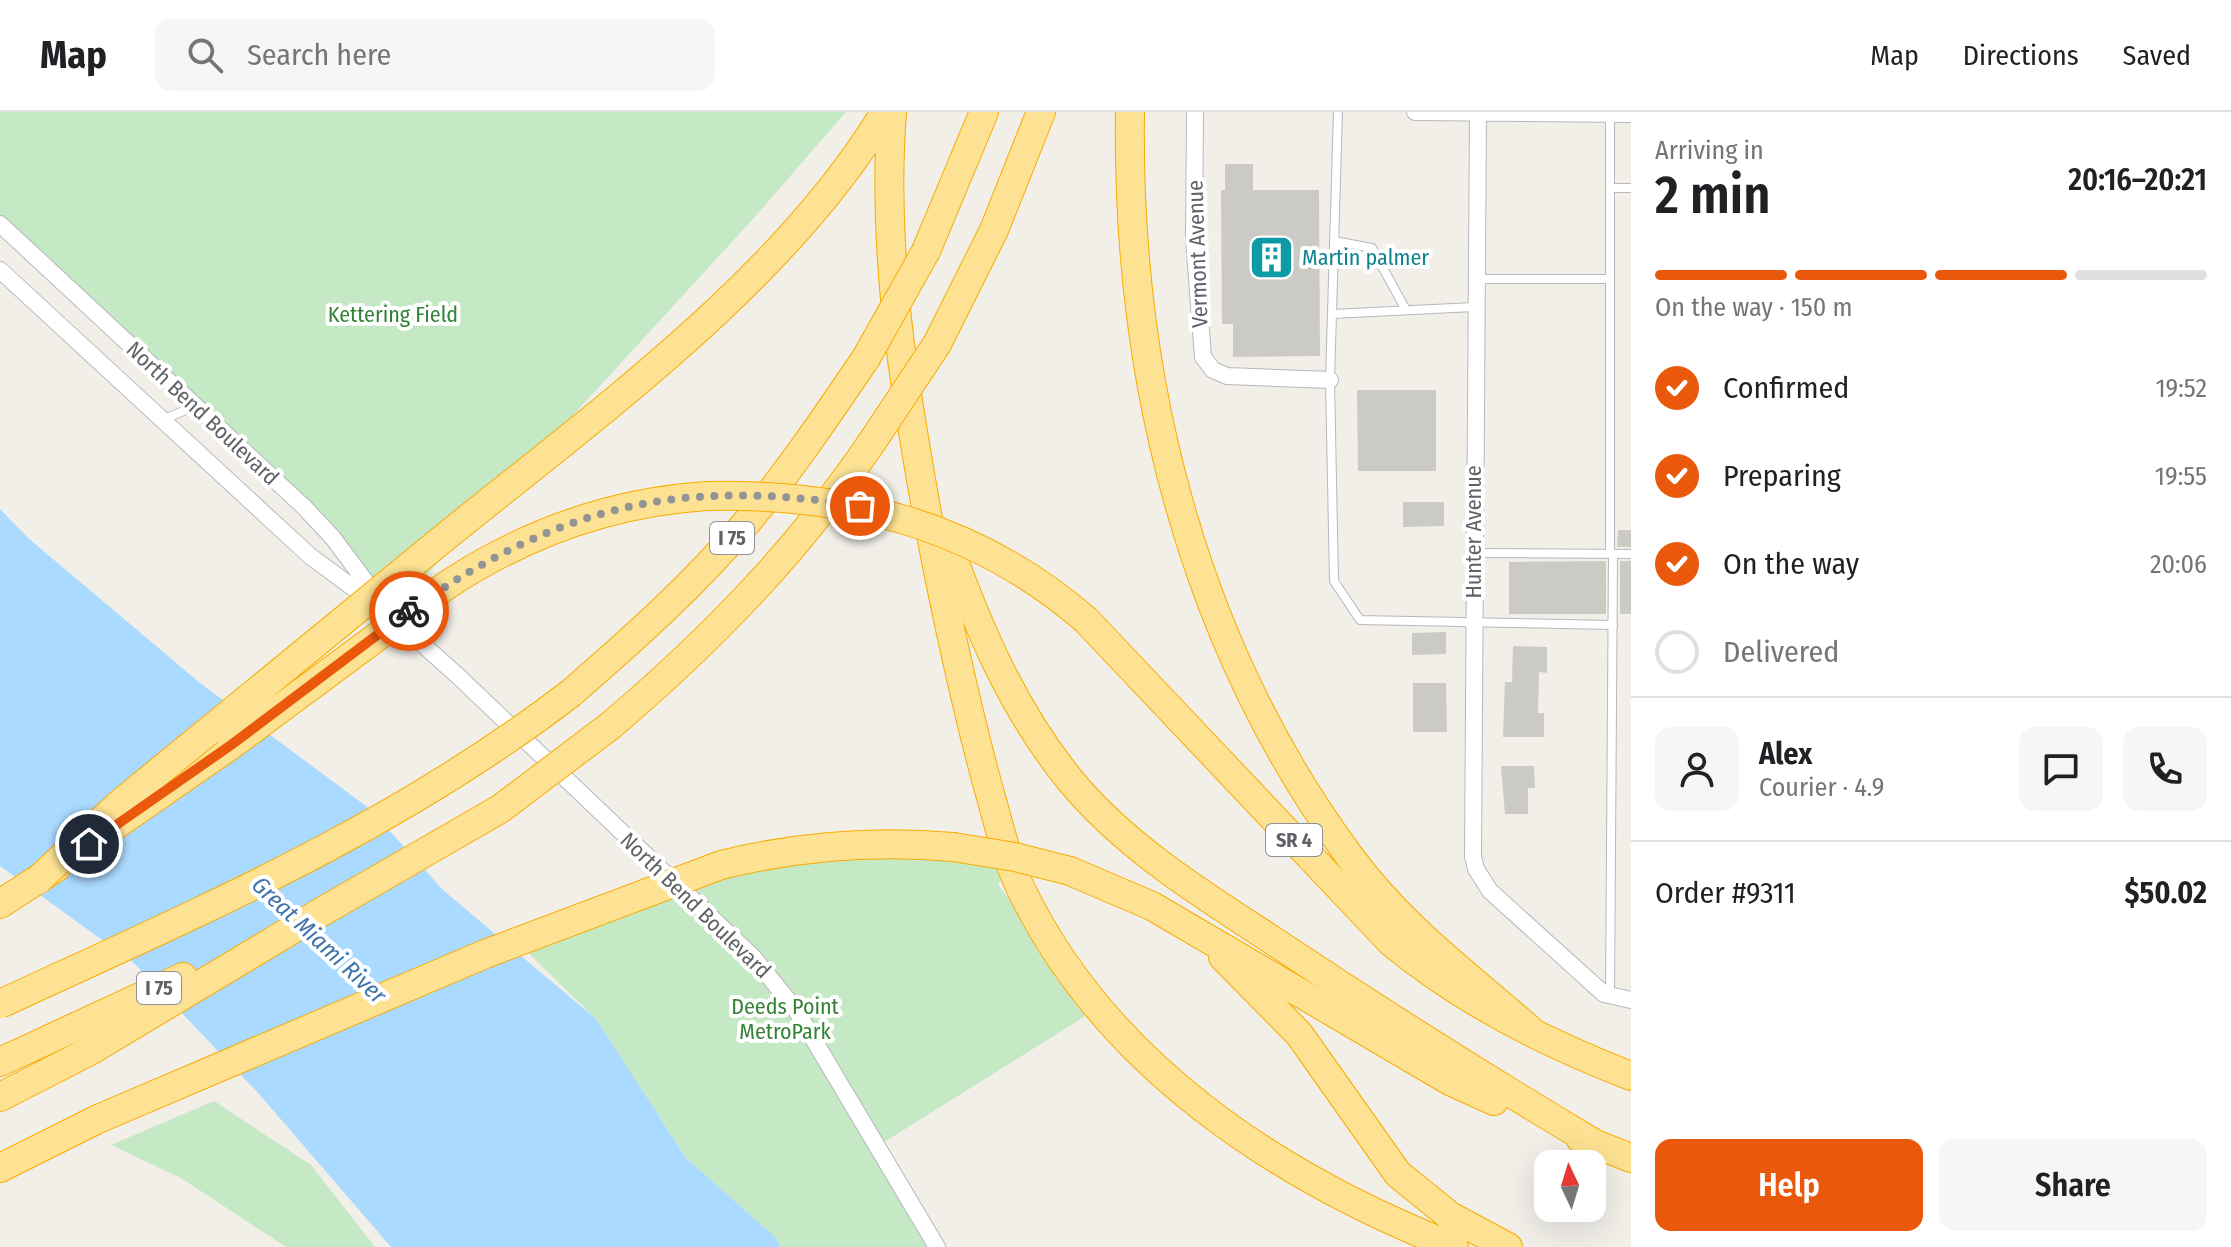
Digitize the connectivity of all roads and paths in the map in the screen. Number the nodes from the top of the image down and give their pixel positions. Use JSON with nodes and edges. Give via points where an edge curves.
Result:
{"nodes":[{"id":1,"x":885,"y":112,"type":"edge"},
{"id":2,"x":892,"y":112,"type":"edge"},
{"id":3,"x":984,"y":112,"type":"edge"},
{"id":4,"x":1041,"y":112,"type":"edge"},
{"id":5,"x":1130,"y":112,"type":"edge"},
{"id":6,"x":1195,"y":112,"type":"edge"},
{"id":7,"x":1338,"y":112,"type":"edge"},
{"id":8,"x":1415,"y":112,"type":"edge"},
{"id":9,"x":1478,"y":112,"type":"edge"},
{"id":10,"x":1610,"y":113,"type":"edge"},
{"id":11,"x":1631,"y":114,"type":"edge"},
{"id":12,"x":1610,"y":188,"type":"junction"},
{"id":13,"x":1631,"y":188,"type":"edge"},
{"id":14,"x":0,"y":224,"type":"edge"},
{"id":15,"x":1334,"y":241,"type":"junction"},
{"id":16,"x":0,"y":270,"type":"edge"},
{"id":17,"x":1475,"y":279,"type":"junction"},
{"id":18,"x":1610,"y":279,"type":"junction"},
{"id":19,"x":1474,"y":307,"type":"junction"},
{"id":20,"x":1406,"y":310,"type":"junction"},
{"id":21,"x":1332,"y":314,"type":"junction"},
{"id":22,"x":1330,"y":380,"type":"junction"},
{"id":23,"x":195,"y":406,"type":"junction"},
{"id":24,"x":160,"y":421,"type":"junction"},
{"id":25,"x":916,"y":454,"type":"junction"},
{"id":26,"x":1473,"y":553,"type":"junction"},
{"id":27,"x":1612,"y":554,"type":"junction"},
{"id":28,"x":1631,"y":554,"type":"edge"},
{"id":29,"x":390,"y":615,"type":"junction"},
{"id":30,"x":1473,"y":622,"type":"junction"},
{"id":31,"x":1613,"y":625,"type":"junction"},
{"id":32,"x":38,"y":880,"type":"junction"},
{"id":33,"x":0,"y":904,"type":"edge"},
{"id":34,"x":318,"y":914,"type":"junction"},
{"id":35,"x":1197,"y":931,"type":"junction"},
{"id":36,"x":1610,"y":997,"type":"junction"},
{"id":37,"x":1631,"y":1000,"type":"edge"},
{"id":38,"x":0,"y":1004,"type":"edge"},
{"id":39,"x":1528,"y":1028,"type":"junction"},
{"id":40,"x":0,"y":1062,"type":"edge"},
{"id":41,"x":1631,"y":1076,"type":"edge"},
{"id":42,"x":0,"y":1097,"type":"edge"},
{"id":43,"x":98,"y":1119,"type":"junction"},
{"id":44,"x":1597,"y":1145,"type":"junction"},
{"id":45,"x":0,"y":1155,"type":"edge"},
{"id":46,"x":1631,"y":1158,"type":"edge"},
{"id":47,"x":0,"y":1168,"type":"edge"},
{"id":48,"x":937,"y":1247,"type":"edge"},
{"id":49,"x":1454,"y":1247,"type":"edge"},
{"id":50,"x":1508,"y":1247,"type":"edge"}],
"edges":[{"from":1,"to":32,"type":"highway","bridge":true,"via":[[781,246],[717,311],[122,802]]},
{"from":2,"to":25,"type":"highway","via":[[889,251]]},
{"from":3,"to":38,"type":"highway","number":"I 75","bridge":true,"via":[[926,251],[866,358],[745,523],[668,606],[571,693],[462,772],[343,842]]},
{"from":4,"to":34,"type":"highway","number":"I 75","bridge":true,"via":[[994,230],[937,344],[833,500],[736,610],[610,726],[487,817]]},
{"from":5,"to":39,"type":"highway","via":[[1130,230],[1153,402],[1186,529],[1218,616],[1282,748],[1350,858],[1403,921]]},
{"from":6,"to":22,"type":"street","name":"Vermont Avenue","via":[[1194,240],[1203,357],[1213,370],[1233,377]]},
{"from":7,"to":15,"type":"lane"},
{"from":8,"to":9,"type":"street"},
{"from":9,"to":10,"type":"street"},
{"from":9,"to":17,"type":"street","name":"Hunter Avenue"},
{"from":10,"to":11,"type":"street"},
{"from":10,"to":12,"type":"lane"},
{"from":12,"to":13,"type":"lane"},
{"from":12,"to":18,"type":"lane"},
{"from":14,"to":23,"type":"street","name":"North Bend Boulevard"},
{"from":15,"to":20,"type":"lane","via":[[1372,248]]},
{"from":15,"to":21,"type":"lane"},
{"from":16,"to":24,"type":"street","name":"North Bend Boulevard"},
{"from":17,"to":18,"type":"lane"},
{"from":17,"to":19,"type":"street","name":"Hunter Avenue"},
{"from":18,"to":27,"type":"lane"},
{"from":19,"to":20,"type":"lane"},
{"from":19,"to":26,"type":"street","name":"Hunter Avenue"},
{"from":20,"to":21,"type":"lane"},
{"from":21,"to":22,"type":"lane"},
{"from":22,"to":30,"type":"lane","via":[[1334,581],[1360,620]]},
{"from":23,"to":24,"type":"lane"},
{"from":23,"to":29,"type":"street","name":"North Bend Boulevard","via":[[333,538]]},
{"from":24,"to":29,"type":"street","name":"North Bend Boulevard","via":[[310,556]]},
{"from":25,"to":44,"type":"highway","via":[[974,618],[1014,700],[1071,781],[1133,841],[1200,892]]},
{"from":25,"to":49,"type":"highway","via":[[975,739],[1019,884],[1046,936],[1115,1026],[1221,1121],[1327,1191]]},
{"from":26,"to":27,"type":"lane"},
{"from":26,"to":30,"type":"street","name":"Hunter Avenue"},
{"from":27,"to":28,"type":"lane"},
{"from":27,"to":31,"type":"lane"},
{"from":29,"to":48,"type":"street","name":"North Bend Boulevard","via":[[754,958],[796,1010]]},
{"from":30,"to":31,"type":"lane"},
{"from":30,"to":36,"type":"street","name":"Hunter Avenue","via":[[1473,856],[1485,885]]},
{"from":31,"to":36,"type":"lane"},
{"from":32,"to":33,"type":"highway","number":"SR 4"},
{"from":32,"to":39,"type":"highway","number":"SR 4","bridge":true,"via":[[447,585],[527,539],[643,503],[707,496],[799,497],[914,521],[1001,560],[1053,593],[1112,644],[1391,942],[1457,992]]},
{"from":34,"to":40,"type":"highway","number":"I 75"},
{"from":34,"to":42,"type":"highway","via":[[90,1051]]},
{"from":35,"to":43,"type":"highway","bridge":true,"via":[[1070,871],[1015,857],[953,847],[836,845],[772,853],[721,865],[485,954]]},
{"from":35,"to":44,"type":"highway","via":[[1450,1081]]},
{"from":35,"to":50,"type":"highway","via":[[1299,1034],[1398,1174],[1450,1216]]},
{"from":36,"to":37,"type":"street"},
{"from":39,"to":41,"type":"highway","number":"SR 4"},
{"from":43,"to":45,"type":"highway"},
{"from":43,"to":47,"type":"highway"},
{"from":44,"to":46,"type":"highway"}]}
